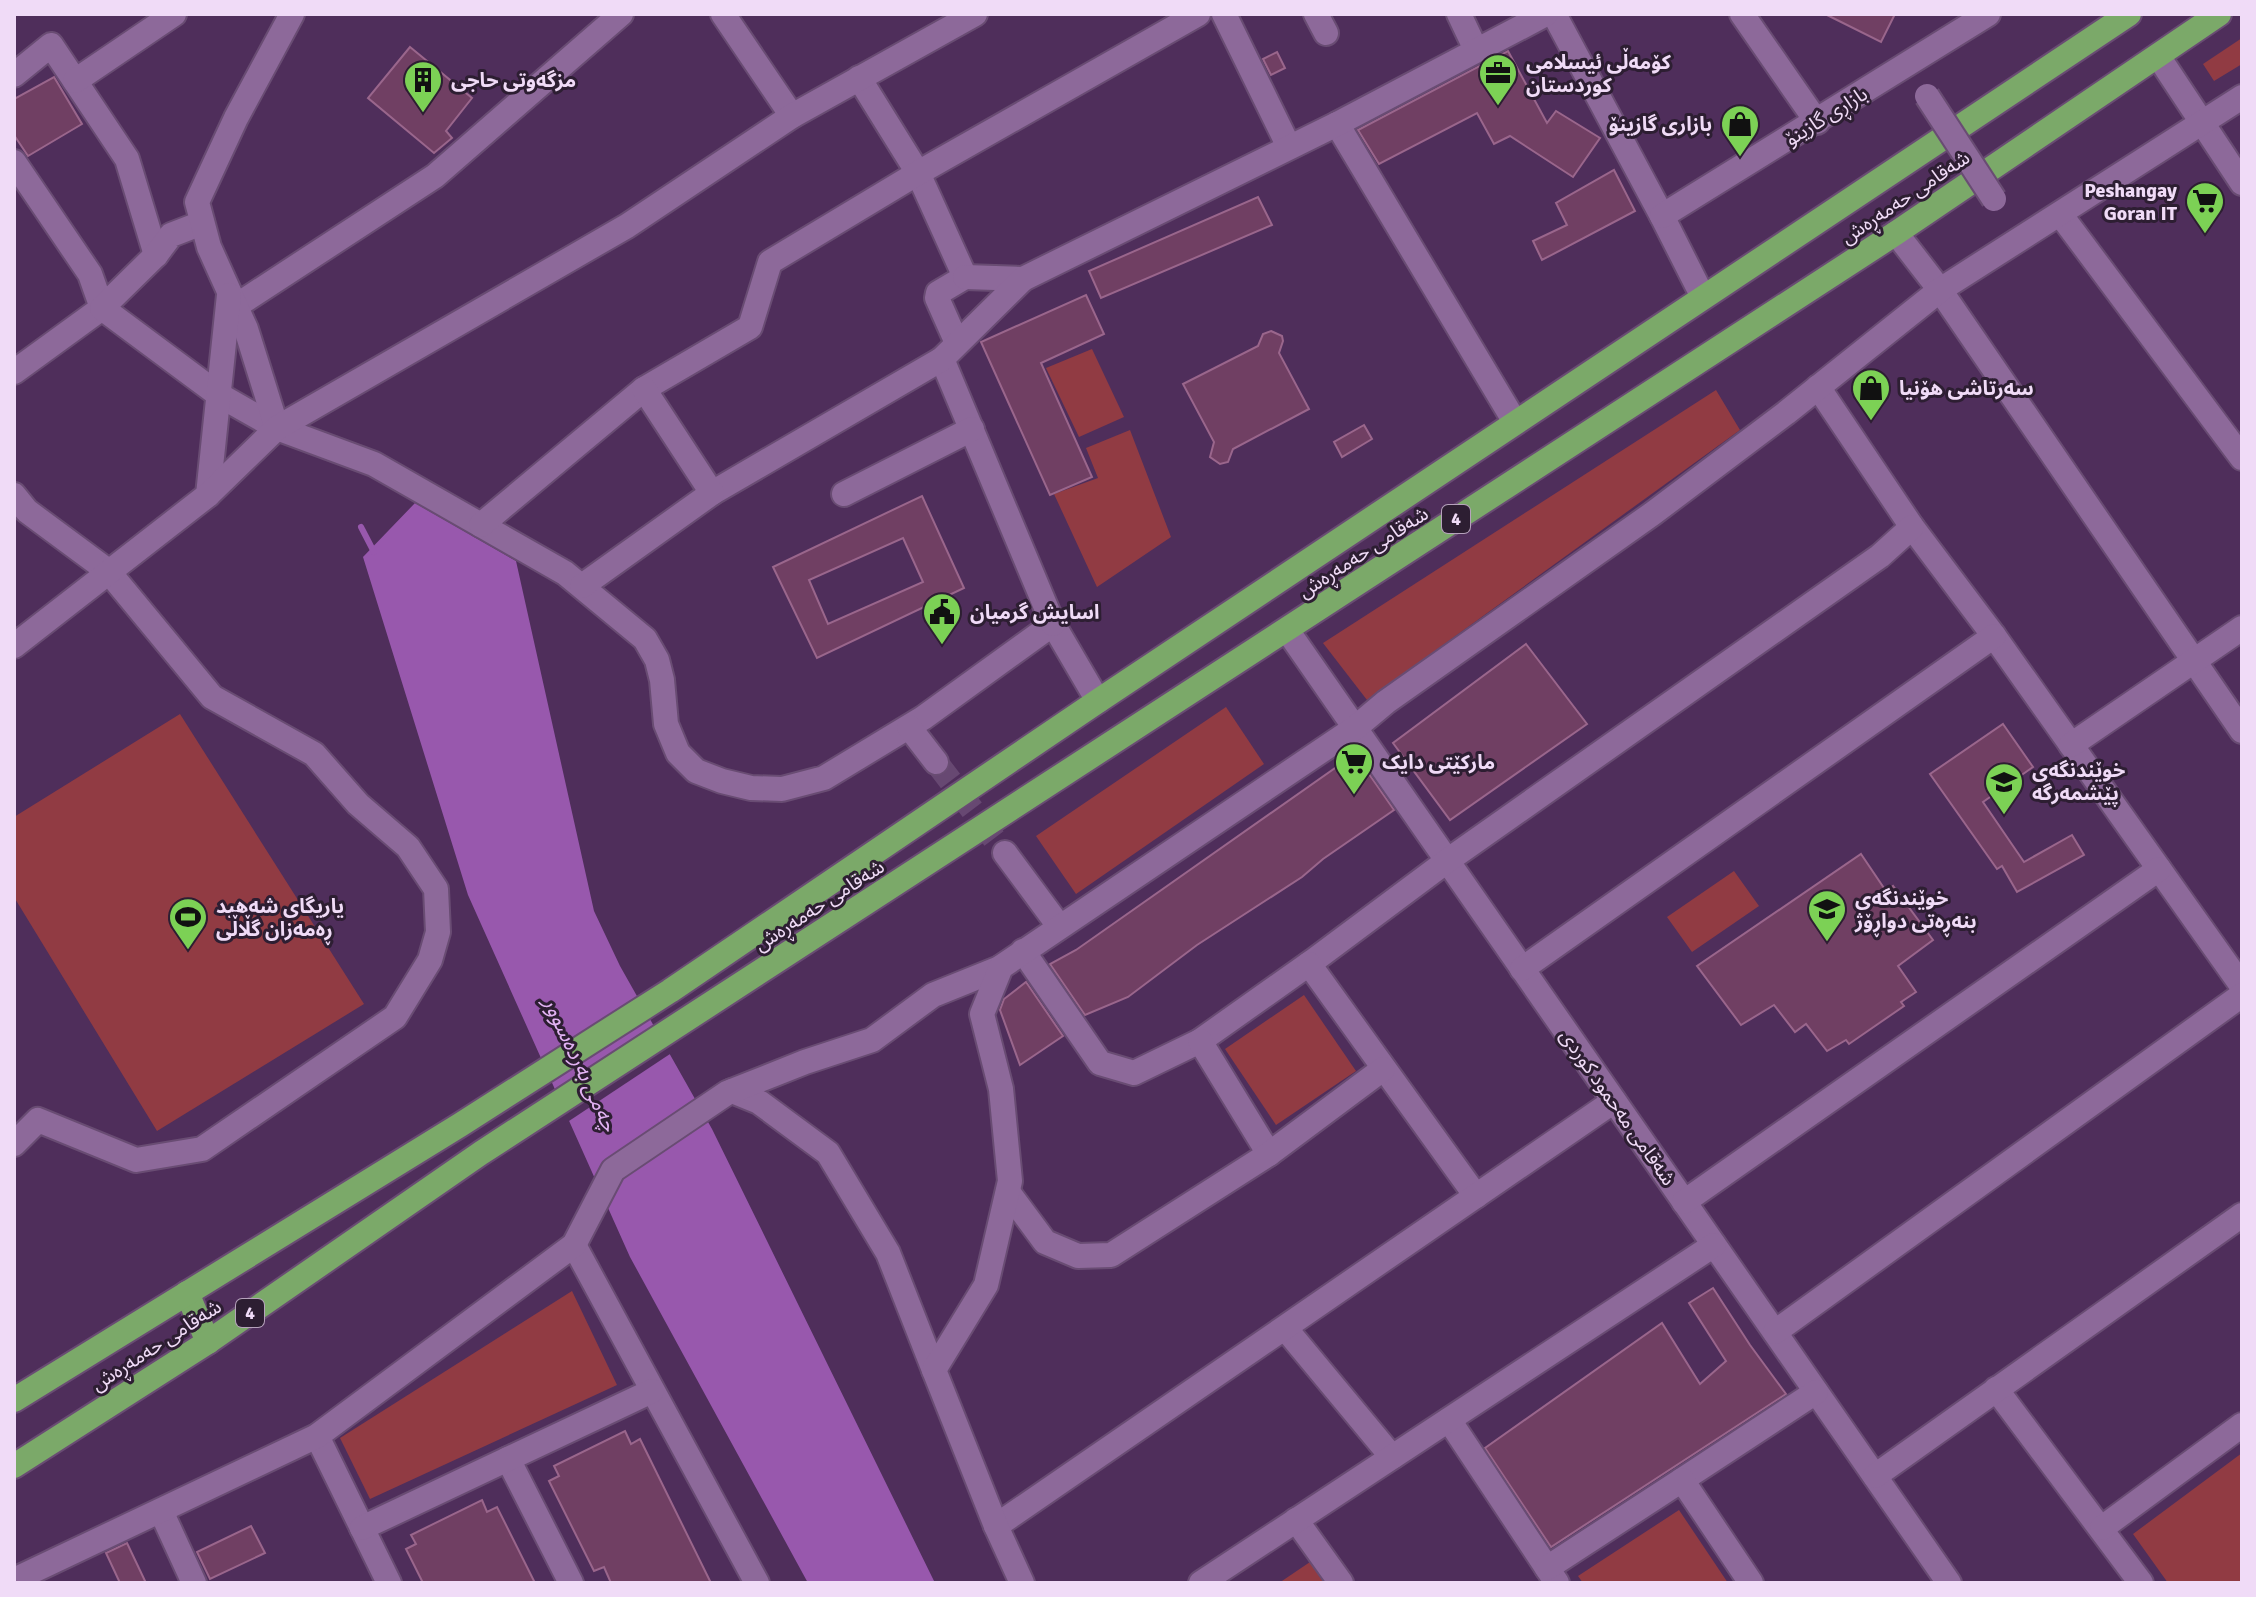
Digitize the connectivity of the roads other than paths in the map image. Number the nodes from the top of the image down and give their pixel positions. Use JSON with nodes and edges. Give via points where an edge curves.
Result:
{"nodes":[{"id":1,"x":174,"y":14,"type":"edge"},
{"id":2,"x":292,"y":14,"type":"edge"},
{"id":3,"x":621,"y":14,"type":"edge"},
{"id":4,"x":723,"y":14,"type":"edge"},
{"id":5,"x":975,"y":14,"type":"edge"},
{"id":6,"x":1198,"y":14,"type":"edge"},
{"id":7,"x":1224,"y":14,"type":"edge"},
{"id":8,"x":1459,"y":14,"type":"edge"},
{"id":9,"x":1546,"y":14,"type":"edge"},
{"id":10,"x":1554,"y":14,"type":"edge"},
{"id":11,"x":1742,"y":14,"type":"edge"},
{"id":12,"x":1988,"y":14,"type":"edge"},
{"id":13,"x":2129,"y":14,"type":"edge"},
{"id":14,"x":2219,"y":14,"type":"edge"},
{"id":15,"x":1476,"y":50,"type":"junction"},
{"id":16,"x":2158,"y":56,"type":"junction"},
{"id":17,"x":14,"y":75,"type":"edge"},
{"id":18,"x":859,"y":78,"type":"junction"},
{"id":19,"x":75,"y":81,"type":"junction"},
{"id":20,"x":1927,"y":96,"type":"dead end"},
{"id":21,"x":2242,"y":97,"type":"edge"},
{"id":22,"x":792,"y":116,"type":"junction"},
{"id":23,"x":1817,"y":122,"type":"junction"},
{"id":24,"x":1337,"y":124,"type":"junction"},
{"id":25,"x":2203,"y":124,"type":"junction"},
{"id":26,"x":1289,"y":147,"type":"junction"},
{"id":27,"x":14,"y":162,"type":"edge"},
{"id":28,"x":918,"y":173,"type":"junction"},
{"id":29,"x":2242,"y":183,"type":"edge"},
{"id":30,"x":1994,"y":199,"type":"dead end"},
{"id":31,"x":2060,"y":214,"type":"junction"},
{"id":32,"x":1662,"y":216,"type":"junction"},
{"id":33,"x":202,"y":223,"type":"junction"},
{"id":34,"x":1896,"y":233,"type":"junction"},
{"id":35,"x":156,"y":255,"type":"junction"},
{"id":36,"x":965,"y":277,"type":"junction"},
{"id":37,"x":1023,"y":279,"type":"junction"},
{"id":38,"x":1940,"y":290,"type":"junction"},
{"id":39,"x":1703,"y":297,"type":"junction"},
{"id":40,"x":233,"y":300,"type":"junction"},
{"id":41,"x":102,"y":308,"type":"junction"},
{"id":42,"x":950,"y":351,"type":"junction"},
{"id":43,"x":14,"y":372,"type":"edge"},
{"id":44,"x":1818,"y":387,"type":"junction"},
{"id":45,"x":644,"y":389,"type":"junction"},
{"id":46,"x":219,"y":395,"type":"junction"},
{"id":47,"x":1515,"y":422,"type":"junction"},
{"id":48,"x":277,"y":428,"type":"junction"},
{"id":49,"x":972,"y":429,"type":"junction"},
{"id":50,"x":2242,"y":458,"type":"edge"},
{"id":51,"x":712,"y":493,"type":"junction"},
{"id":52,"x":844,"y":494,"type":"dead end"},
{"id":53,"x":14,"y":495,"type":"edge"},
{"id":54,"x":208,"y":495,"type":"junction"},
{"id":55,"x":481,"y":525,"type":"junction"},
{"id":56,"x":1912,"y":527,"type":"junction"},
{"id":57,"x":108,"y":571,"type":"junction"},
{"id":58,"x":582,"y":586,"type":"junction"},
{"id":59,"x":1053,"y":624,"type":"junction"},
{"id":60,"x":2242,"y":628,"type":"edge"},
{"id":61,"x":1287,"y":630,"type":"junction"},
{"id":62,"x":1994,"y":636,"type":"junction"},
{"id":63,"x":14,"y":646,"type":"edge"},
{"id":64,"x":2194,"y":661,"type":"junction"},
{"id":65,"x":1098,"y":701,"type":"junction"},
{"id":66,"x":909,"y":727,"type":"junction"},
{"id":67,"x":1355,"y":728,"type":"junction"},
{"id":68,"x":2242,"y":731,"type":"edge"},
{"id":69,"x":2071,"y":745,"type":"junction"},
{"id":70,"x":936,"y":762,"type":"tunnel mouth"},
{"id":71,"x":1005,"y":853,"type":"tunnel mouth"},
{"id":72,"x":1447,"y":861,"type":"junction"},
{"id":73,"x":861,"y":863,"type":"junction"},
{"id":74,"x":2159,"y":869,"type":"junction"},
{"id":75,"x":878,"y":895,"type":"junction"},
{"id":76,"x":1059,"y":926,"type":"junction"},
{"id":77,"x":1023,"y":951,"type":"junction"},
{"id":78,"x":1309,"y":964,"type":"junction"},
{"id":79,"x":1000,"y":968,"type":"junction"},
{"id":80,"x":1522,"y":969,"type":"junction"},
{"id":81,"x":2242,"y":986,"type":"edge"},
{"id":82,"x":2242,"y":995,"type":"edge"},
{"id":83,"x":1200,"y":1041,"type":"junction"},
{"id":84,"x":1383,"y":1069,"type":"junction"},
{"id":85,"x":732,"y":1091,"type":"junction"},
{"id":86,"x":1614,"y":1101,"type":"junction"},
{"id":87,"x":14,"y":1144,"type":"edge"},
{"id":88,"x":1269,"y":1154,"type":"junction"},
{"id":89,"x":1008,"y":1192,"type":"junction"},
{"id":90,"x":1476,"y":1196,"type":"junction"},
{"id":91,"x":1684,"y":1202,"type":"junction"},
{"id":92,"x":2242,"y":1215,"type":"edge"},
{"id":93,"x":574,"y":1245,"type":"junction"},
{"id":94,"x":1714,"y":1245,"type":"junction"},
{"id":95,"x":187,"y":1293,"type":"junction"},
{"id":96,"x":1285,"y":1328,"type":"junction"},
{"id":97,"x":1775,"y":1332,"type":"junction"},
{"id":98,"x":208,"y":1342,"type":"junction"},
{"id":99,"x":934,"y":1370,"type":"junction"},
{"id":100,"x":1996,"y":1389,"type":"junction"},
{"id":101,"x":652,"y":1391,"type":"junction"},
{"id":102,"x":1816,"y":1392,"type":"junction"},
{"id":103,"x":14,"y":1400,"type":"edge"},
{"id":104,"x":1449,"y":1420,"type":"junction"},
{"id":105,"x":2242,"y":1425,"type":"edge"},
{"id":106,"x":317,"y":1436,"type":"junction"},
{"id":107,"x":1392,"y":1457,"type":"junction"},
{"id":108,"x":508,"y":1459,"type":"junction"},
{"id":109,"x":14,"y":1466,"type":"edge"},
{"id":110,"x":1875,"y":1476,"type":"junction"},
{"id":111,"x":1682,"y":1480,"type":"junction"},
{"id":112,"x":161,"y":1511,"type":"junction"},
{"id":113,"x":1296,"y":1520,"type":"junction"},
{"id":114,"x":996,"y":1526,"type":"junction"},
{"id":115,"x":362,"y":1528,"type":"junction"},
{"id":116,"x":2102,"y":1528,"type":"junction"},
{"id":117,"x":1552,"y":1575,"type":"edge"},
{"id":118,"x":14,"y":1580,"type":"edge"},
{"id":119,"x":194,"y":1583,"type":"edge"},
{"id":120,"x":389,"y":1583,"type":"edge"},
{"id":121,"x":571,"y":1583,"type":"edge"},
{"id":122,"x":757,"y":1583,"type":"edge"},
{"id":123,"x":1022,"y":1583,"type":"edge"},
{"id":124,"x":1201,"y":1583,"type":"edge"},
{"id":125,"x":1341,"y":1583,"type":"edge"},
{"id":126,"x":1751,"y":1583,"type":"edge"},
{"id":127,"x":1949,"y":1583,"type":"edge"},
{"id":128,"x":2141,"y":1583,"type":"edge"}],
"edges":[{"from":1,"to":19,"type":"street"},
{"from":2,"to":33,"type":"street","via":[[209,173],[197,202]]},
{"from":3,"to":40,"type":"street","via":[[435,176]]},
{"from":4,"to":22,"type":"street"},
{"from":5,"to":18,"type":"street"},
{"from":6,"to":28,"type":"street"},
{"from":7,"to":26,"type":"street"},
{"from":8,"to":15,"type":"street"},
{"from":9,"to":15,"type":"street"},
{"from":10,"to":32,"type":"street"},
{"from":11,"to":23,"type":"street"},
{"from":12,"to":23,"type":"street","name":"بازاڕی گازینۆ"},
{"from":13,"to":39,"type":"highway","name":"شەقامی حەمەڕەش","number":"4"},
{"from":14,"to":16,"type":"highway","name":"شەقامی حەمەڕەش","number":"4"},
{"from":15,"to":24,"type":"street"},
{"from":16,"to":25,"type":"street"},
{"from":16,"to":34,"type":"highway","name":"شەقامی حەمەڕەش","number":"4"},
{"from":17,"to":19,"type":"street","via":[[51,45]]},
{"from":18,"to":22,"type":"street"},
{"from":18,"to":28,"type":"street"},
{"from":19,"to":35,"type":"street","via":[[127,159]]},
{"from":20,"to":30,"type":"street","bridge":true},
{"from":21,"to":25,"type":"street"},
{"from":22,"to":48,"type":"street","via":[[627,226]]},
{"from":23,"to":32,"type":"street","name":"بازاڕی گازینۆ"},
{"from":24,"to":26,"type":"street"},
{"from":24,"to":47,"type":"street"},
{"from":25,"to":29,"type":"street"},
{"from":25,"to":31,"type":"street"},
{"from":26,"to":37,"type":"street"},
{"from":27,"to":41,"type":"street","via":[[90,274]]},
{"from":28,"to":36,"type":"street"},
{"from":28,"to":45,"type":"street","via":[[770,262],[750,327]]},
{"from":31,"to":38,"type":"street"},
{"from":31,"to":50,"type":"street"},
{"from":32,"to":39,"type":"street"},
{"from":33,"to":35,"type":"street","via":[[171,235]]},
{"from":33,"to":40,"type":"street"},
{"from":34,"to":38,"type":"street"},
{"from":34,"to":61,"type":"highway","name":"شەقامی حەمەڕەش","number":"4"},
{"from":35,"to":41,"type":"street"},
{"from":36,"to":37,"type":"street"},
{"from":36,"to":42,"type":"street","via":[[938,293]]},
{"from":37,"to":42,"type":"street"},
{"from":38,"to":44,"type":"street"},
{"from":38,"to":64,"type":"street"},
{"from":39,"to":47,"type":"highway","name":"شەقامی حەمەڕەش","number":"4"},
{"from":40,"to":46,"type":"street"},
{"from":40,"to":48,"type":"street"},
{"from":41,"to":43,"type":"street"},
{"from":41,"to":46,"type":"street"},
{"from":42,"to":49,"type":"street"},
{"from":42,"to":51,"type":"street"},
{"from":44,"to":56,"type":"street"},
{"from":44,"to":67,"type":"street"},
{"from":45,"to":51,"type":"street"},
{"from":45,"to":55,"type":"street"},
{"from":46,"to":48,"type":"street"},
{"from":46,"to":54,"type":"street"},
{"from":47,"to":65,"type":"highway","name":"شەقامی حەمەڕەش","number":"4"},
{"from":48,"to":54,"type":"street"},
{"from":48,"to":55,"type":"street","via":[[374,464]]},
{"from":49,"to":52,"type":"street"},
{"from":49,"to":59,"type":"street"},
{"from":51,"to":58,"type":"street"},
{"from":53,"to":57,"type":"street","via":[[27,511]]},
{"from":54,"to":57,"type":"street"},
{"from":55,"to":58,"type":"street"},
{"from":56,"to":62,"type":"street"},
{"from":56,"to":72,"type":"street","via":[[1880,556]]},
{"from":57,"to":63,"type":"street"},
{"from":57,"to":87,"type":"street","via":[[212,697],[314,754],[358,804],[408,847],[436,889],[438,932],[430,960],[395,1017],[202,1149],[136,1160],[38,1120]]},
{"from":58,"to":66,"type":"street","via":[[645,639],[662,680],[666,724],[678,753],[696,771],[751,788],[782,789],[824,778]]},
{"from":59,"to":65,"type":"street"},
{"from":59,"to":66,"type":"street"},
{"from":60,"to":64,"type":"street"},
{"from":61,"to":67,"type":"street","name":"شەقامی مەحمود کوردی"},
{"from":61,"to":75,"type":"highway","name":"شەقامی حەمەڕەش","number":"4"},
{"from":62,"to":69,"type":"street"},
{"from":62,"to":80,"type":"street"},
{"from":64,"to":68,"type":"street"},
{"from":64,"to":69,"type":"street"},
{"from":65,"to":73,"type":"highway","name":"شەقامی حەمەڕەش","number":"4"},
{"from":66,"to":70,"type":"street"},
{"from":67,"to":72,"type":"street","name":"شەقامی مەحمود کوردی"},
{"from":67,"to":76,"type":"street"},
{"from":69,"to":74,"type":"street"},
{"from":71,"to":76,"type":"street"},
{"from":72,"to":78,"type":"street"},
{"from":72,"to":80,"type":"street","name":"شەقامی مەحمود کوردی"},
{"from":73,"to":75,"type":"highway"},
{"from":73,"to":95,"type":"highway","name":"شەقامی حەمەڕەش","number":"4","via":[[460,1125]]},
{"from":74,"to":81,"type":"street"},
{"from":74,"to":91,"type":"street"},
{"from":75,"to":98,"type":"highway","name":"شەقامی حەمەڕەش","number":"4","via":[[481,1153]]},
{"from":76,"to":77,"type":"street"},
{"from":77,"to":79,"type":"street"},
{"from":77,"to":83,"type":"street","via":[[1100,1063],[1134,1073]]},
{"from":78,"to":83,"type":"street"},
{"from":78,"to":84,"type":"street"},
{"from":79,"to":85,"type":"street","via":[[933,995],[872,1040]]},
{"from":79,"to":89,"type":"street","via":[[982,1014],[1001,1089]]},
{"from":80,"to":86,"type":"street","name":"شەقامی مەحمود کوردی"},
{"from":82,"to":97,"type":"street"},
{"from":83,"to":88,"type":"street"},
{"from":84,"to":88,"type":"street"},
{"from":84,"to":90,"type":"street"},
{"from":85,"to":93,"type":"street","via":[[613,1170]]},
{"from":85,"to":99,"type":"street","via":[[759,1102],[828,1153],[888,1253]]},
{"from":86,"to":90,"type":"street"},
{"from":86,"to":91,"type":"street","name":"شەقامی مەحمود کوردی"},
{"from":88,"to":89,"type":"street","via":[[1111,1255],[1078,1256],[1045,1242]]},
{"from":89,"to":99,"type":"street","via":[[986,1285]]},
{"from":90,"to":96,"type":"street"},
{"from":91,"to":94,"type":"street","name":"شەقامی مەحمود کوردی"},
{"from":92,"to":100,"type":"street"},
{"from":93,"to":101,"type":"street"},
{"from":93,"to":106,"type":"street"},
{"from":94,"to":97,"type":"street","name":"شەقامی مەحمود کوردی"},
{"from":94,"to":104,"type":"street"},
{"from":95,"to":98,"type":"highway"},
{"from":95,"to":103,"type":"highway","name":"شەقامی حەمەڕەش","number":"4"},
{"from":96,"to":107,"type":"street"},
{"from":96,"to":114,"type":"street"},
{"from":97,"to":102,"type":"street","name":"شەقامی مەحمود کوردی"},
{"from":98,"to":109,"type":"highway","name":"شەقامی حەمەڕەش","number":"4"},
{"from":99,"to":114,"type":"street"},
{"from":100,"to":110,"type":"street"},
{"from":100,"to":116,"type":"street"},
{"from":101,"to":108,"type":"street"},
{"from":101,"to":122,"type":"street"},
{"from":102,"to":110,"type":"street","name":"شەقامی مەحمود کوردی"},
{"from":102,"to":111,"type":"street"},
{"from":104,"to":107,"type":"street"},
{"from":104,"to":117,"type":"street"},
{"from":105,"to":116,"type":"street"},
{"from":106,"to":112,"type":"street"},
{"from":106,"to":115,"type":"street"},
{"from":107,"to":113,"type":"street"},
{"from":108,"to":115,"type":"street"},
{"from":108,"to":121,"type":"street"},
{"from":110,"to":127,"type":"street","name":"شەقامی مەحمود کوردی"},
{"from":111,"to":117,"type":"street"},
{"from":111,"to":126,"type":"street"},
{"from":112,"to":118,"type":"street"},
{"from":112,"to":119,"type":"street"},
{"from":113,"to":124,"type":"street"},
{"from":113,"to":125,"type":"street"},
{"from":114,"to":123,"type":"street"},
{"from":115,"to":120,"type":"street"},
{"from":116,"to":128,"type":"street"}]}
